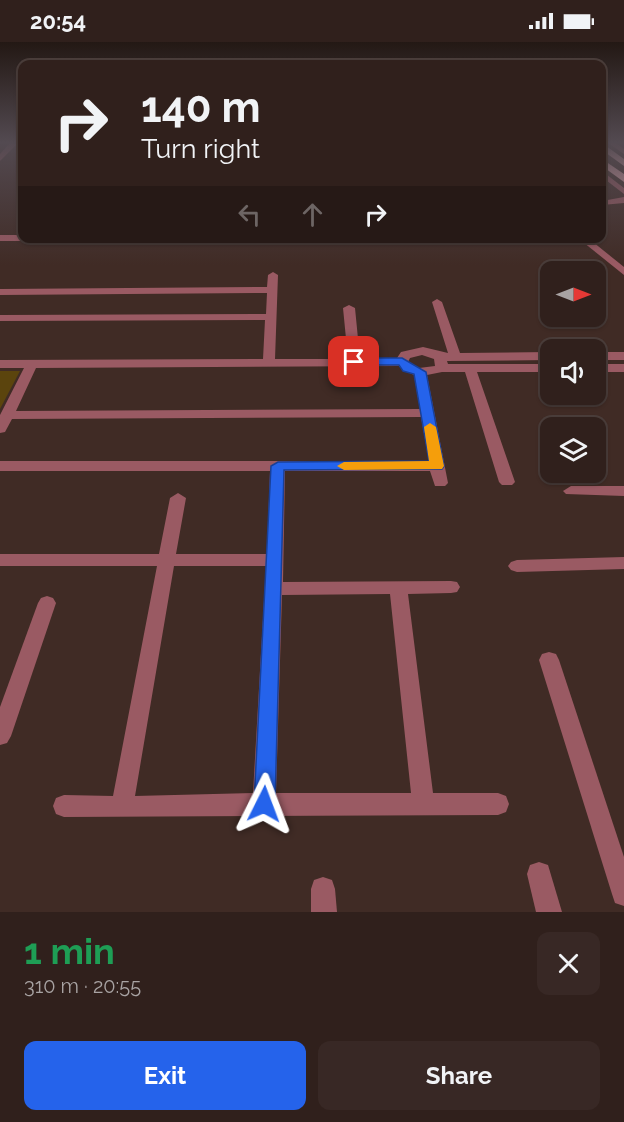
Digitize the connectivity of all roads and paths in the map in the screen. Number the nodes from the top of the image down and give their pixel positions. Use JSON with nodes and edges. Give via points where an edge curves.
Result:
{"nodes":[{"id":1,"x":624,"y":200,"type":"edge"},
{"id":2,"x":606,"y":202,"type":"edge"},
{"id":3,"x":0,"y":238,"type":"edge"},
{"id":4,"x":18,"y":238,"type":"edge"},
{"id":5,"x":588,"y":243,"type":"edge"},
{"id":6,"x":624,"y":272,"type":"edge"},
{"id":7,"x":273,"y":275,"type":"dead end"},
{"id":8,"x":273,"y":290,"type":"junction"},
{"id":9,"x":1,"y":293,"type":"edge"},
{"id":10,"x":437,"y":302,"type":"dead end"},
{"id":11,"x":349,"y":308,"type":"dead end"},
{"id":12,"x":271,"y":317,"type":"junction"},
{"id":13,"x":0,"y":318,"type":"edge"},
{"id":14,"x":540,"y":356,"type":"edge"},
{"id":15,"x":606,"y":356,"type":"edge"},
{"id":16,"x":624,"y":356,"type":"edge"},
{"id":17,"x":455,"y":357,"type":"junction"},
{"id":18,"x":354,"y":362,"type":"junction"},
{"id":19,"x":402,"y":362,"type":"junction"},
{"id":20,"x":268,"y":363,"type":"junction"},
{"id":21,"x":440,"y":363,"type":"junction"},
{"id":22,"x":0,"y":364,"type":"edge"},
{"id":23,"x":32,"y":364,"type":"junction"},
{"id":24,"x":470,"y":368,"type":"junction"},
{"id":25,"x":540,"y":368,"type":"edge"},
{"id":26,"x":606,"y":368,"type":"edge"},
{"id":27,"x":624,"y":368,"type":"edge"},
{"id":28,"x":420,"y":372,"type":"junction"},
{"id":29,"x":427,"y":413,"type":"junction"},
{"id":30,"x":7,"y":415,"type":"junction"},
{"id":31,"x":0,"y":429,"type":"edge"},
{"id":32,"x":0,"y":466,"type":"edge"},
{"id":33,"x":278,"y":466,"type":"junction"},
{"id":34,"x":437,"y":466,"type":"junction"},
{"id":35,"x":507,"y":482,"type":"dead end"},
{"id":36,"x":440,"y":483,"type":"dead end"},
{"id":37,"x":571,"y":491,"type":"dead end"},
{"id":38,"x":624,"y":491,"type":"edge"},
{"id":39,"x":178,"y":498,"type":"dead end"},
{"id":40,"x":0,"y":560,"type":"edge"},
{"id":41,"x":167,"y":560,"type":"junction"},
{"id":42,"x":275,"y":560,"type":"junction"},
{"id":43,"x":624,"y":563,"type":"edge"},
{"id":44,"x":517,"y":566,"type":"dead end"},
{"id":45,"x":451,"y":587,"type":"dead end"},
{"id":46,"x":398,"y":588,"type":"junction"},
{"id":47,"x":274,"y":589,"type":"junction"},
{"id":48,"x":47,"y":603,"type":"dead end"},
{"id":49,"x":549,"y":660,"type":"dead end"},
{"id":50,"x":0,"y":736,"type":"edge"},
{"id":51,"x":264,"y":804,"type":"junction"},
{"id":52,"x":423,"y":804,"type":"junction"},
{"id":53,"x":498,"y":804,"type":"dead end"},
{"id":54,"x":64,"y":806,"type":"dead end"},
{"id":55,"x":122,"y":807,"type":"junction"},
{"id":56,"x":539,"y":874,"type":"dead end"},
{"id":57,"x":624,"y":894,"type":"edge"},
{"id":58,"x":549,"y":912,"type":"edge"}],
"edges":[{"from":1,"to":2,"type":"street"},
{"from":3,"to":4,"type":"street"},
{"from":5,"to":6,"type":"street"},
{"from":7,"to":8,"type":"street"},
{"from":8,"to":9,"type":"street"},
{"from":8,"to":12,"type":"street"},
{"from":10,"to":17,"type":"street"},
{"from":11,"to":18,"type":"street"},
{"from":12,"to":13,"type":"street"},
{"from":12,"to":20,"type":"street"},
{"from":14,"to":17,"type":"street"},
{"from":15,"to":16,"type":"street"},
{"from":17,"to":21,"type":"street"},
{"from":18,"to":19,"type":"street"},
{"from":18,"to":20,"type":"street"},
{"from":19,"to":21,"type":"street","via":[[405,355],[430,352]]},
{"from":19,"to":28,"type":"street"},
{"from":20,"to":23,"type":"street"},
{"from":21,"to":24,"type":"street"},
{"from":21,"to":28,"type":"street"},
{"from":22,"to":23,"type":"street"},
{"from":23,"to":30,"type":"street"},
{"from":24,"to":25,"type":"street"},
{"from":24,"to":35,"type":"street"},
{"from":26,"to":27,"type":"street"},
{"from":28,"to":29,"type":"street"},
{"from":29,"to":30,"type":"street"},
{"from":29,"to":34,"type":"street"},
{"from":30,"to":31,"type":"street"},
{"from":32,"to":33,"type":"street"},
{"from":33,"to":34,"type":"street"},
{"from":33,"to":42,"type":"street"},
{"from":34,"to":36,"type":"street"},
{"from":37,"to":38,"type":"street"},
{"from":39,"to":41,"type":"street"},
{"from":40,"to":41,"type":"street"},
{"from":41,"to":42,"type":"street"},
{"from":41,"to":55,"type":"street"},
{"from":42,"to":47,"type":"street"},
{"from":43,"to":44,"type":"street"},
{"from":45,"to":46,"type":"street"},
{"from":46,"to":47,"type":"street"},
{"from":46,"to":52,"type":"street"},
{"from":47,"to":51,"type":"street"},
{"from":48,"to":50,"type":"street"},
{"from":49,"to":57,"type":"street"},
{"from":51,"to":52,"type":"street"},
{"from":51,"to":55,"type":"street"},
{"from":52,"to":53,"type":"street"},
{"from":54,"to":55,"type":"street"},
{"from":56,"to":58,"type":"street"}]}
